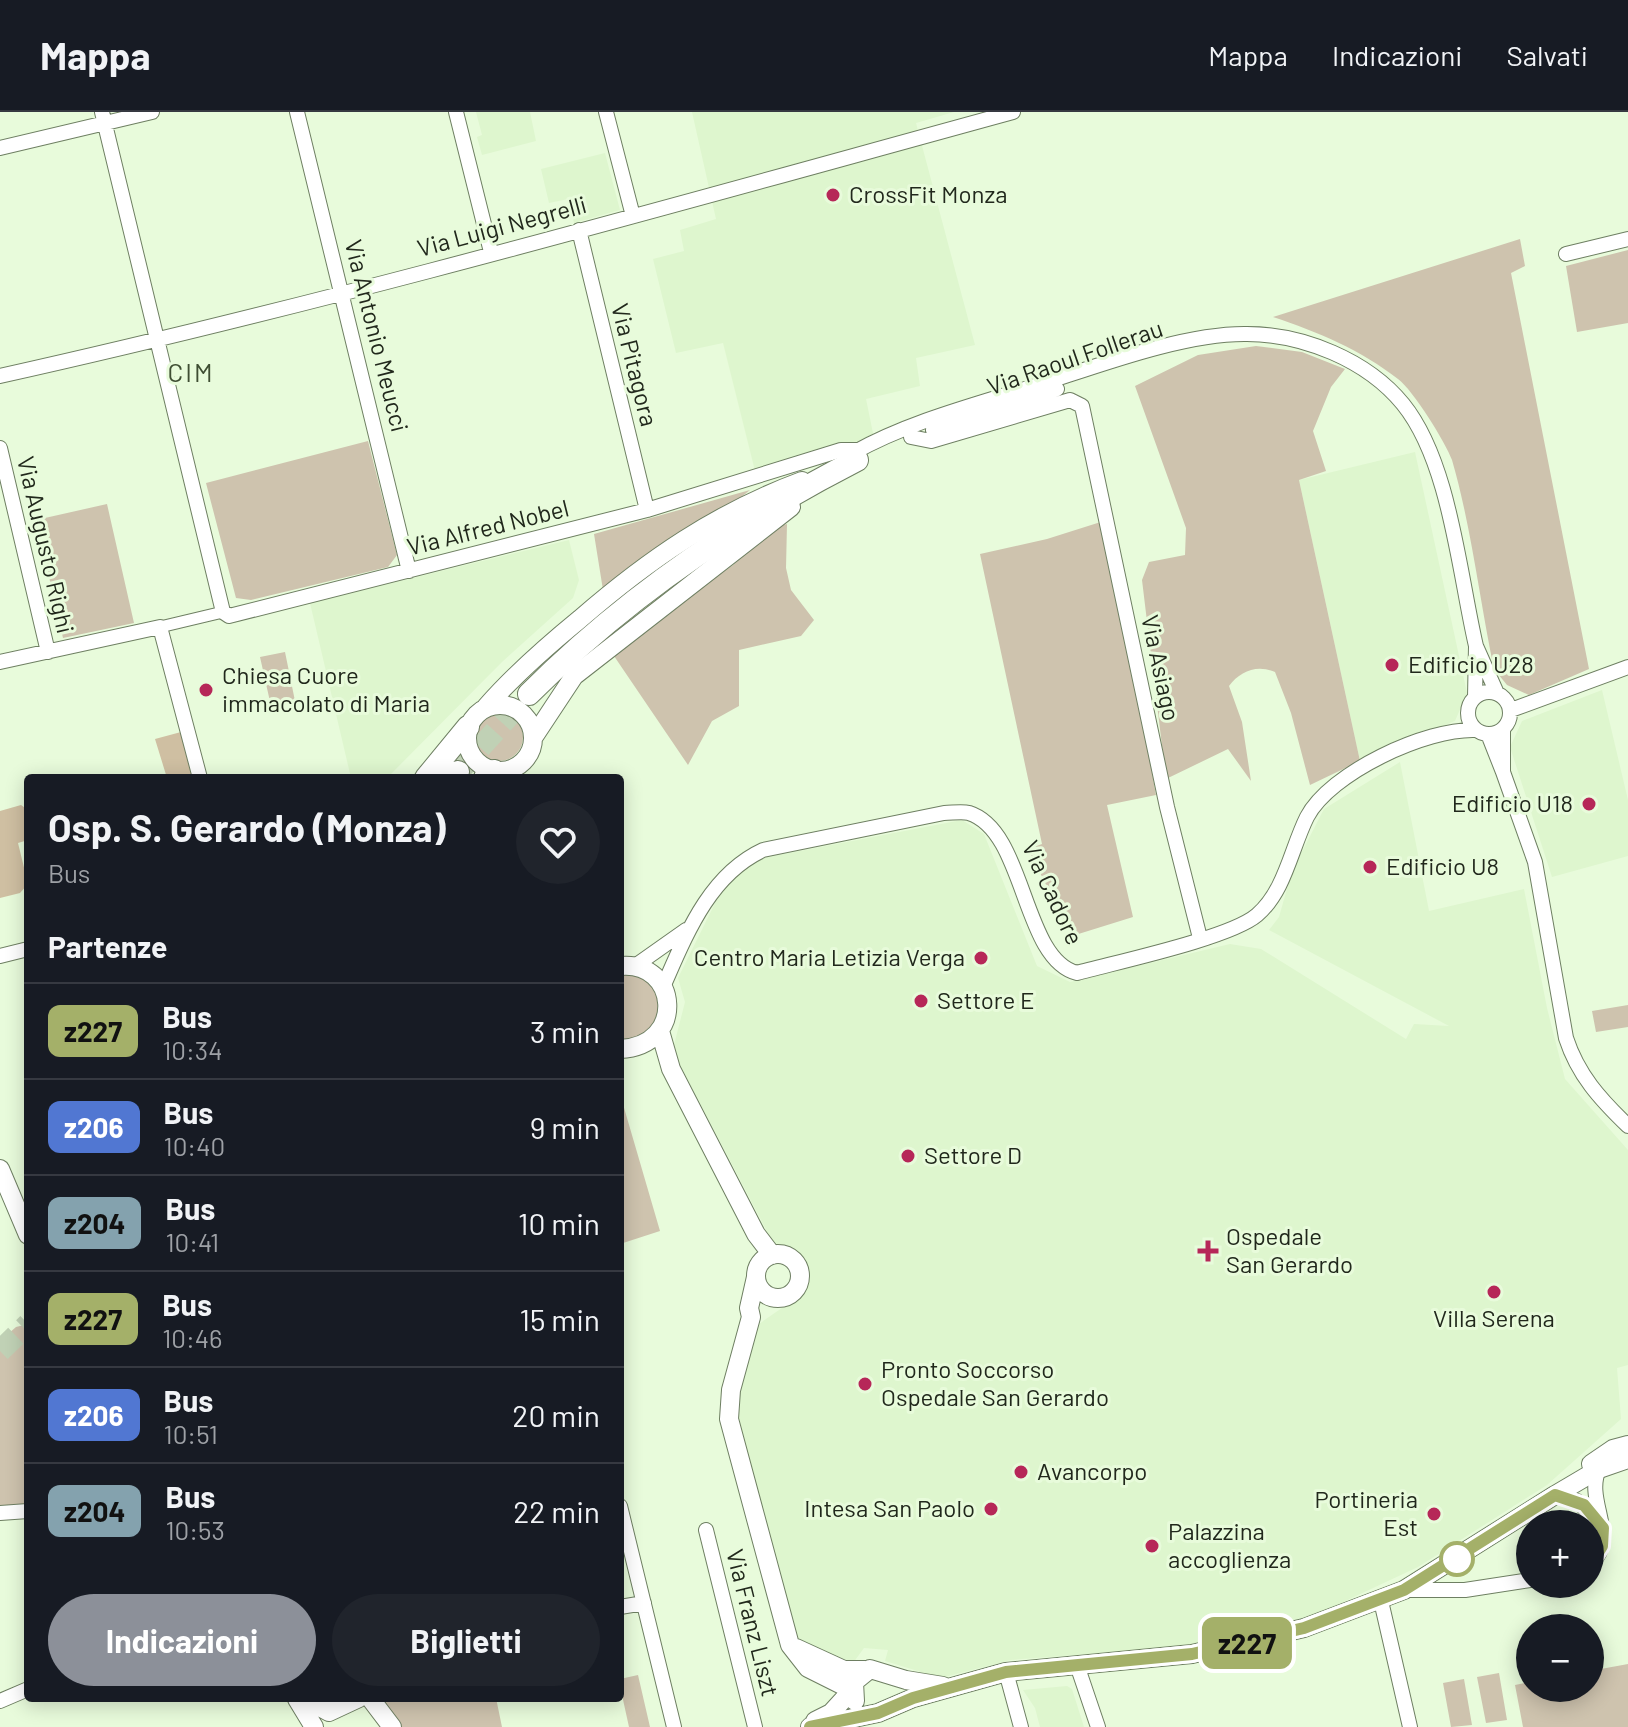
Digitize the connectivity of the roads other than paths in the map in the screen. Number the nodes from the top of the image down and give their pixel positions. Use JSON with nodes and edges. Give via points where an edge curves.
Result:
{"nodes":[{"id":1,"x":152,"y":112,"type":"edge"},
{"id":2,"x":297,"y":112,"type":"edge"},
{"id":3,"x":456,"y":112,"type":"edge"},
{"id":4,"x":606,"y":112,"type":"edge"},
{"id":5,"x":1013,"y":112,"type":"edge"},
{"id":6,"x":104,"y":118,"type":"edge"},
{"id":7,"x":0,"y":148,"type":"edge"},
{"id":8,"x":633,"y":216,"type":"junction"},
{"id":9,"x":579,"y":230,"type":"junction"},
{"id":10,"x":1628,"y":239,"type":"edge"},
{"id":11,"x":491,"y":252,"type":"junction"},
{"id":12,"x":1566,"y":254,"type":"dead end"},
{"id":13,"x":343,"y":293,"type":"junction"},
{"id":14,"x":159,"y":340,"type":"junction"},
{"id":15,"x":0,"y":376,"type":"edge"},
{"id":16,"x":1082,"y":406,"type":"joint"},
{"id":17,"x":982,"y":408,"type":"junction"},
{"id":18,"x":911,"y":437,"type":"junction"},
{"id":19,"x":0,"y":448,"type":"edge"},
{"id":20,"x":858,"y":455,"type":"junction"},
{"id":21,"x":802,"y":481,"type":"junction"},
{"id":22,"x":647,"y":510,"type":"junction"},
{"id":23,"x":731,"y":531,"type":"junction"},
{"id":24,"x":409,"y":571,"type":"junction"},
{"id":25,"x":223,"y":612,"type":"junction"},
{"id":26,"x":160,"y":627,"type":"junction"},
{"id":27,"x":1476,"y":646,"type":"junction"},
{"id":28,"x":48,"y":652,"type":"junction"},
{"id":29,"x":0,"y":662,"type":"edge"},
{"id":30,"x":1628,"y":667,"type":"edge"},
{"id":31,"x":1496,"y":691,"type":"junction"},
{"id":32,"x":529,"y":694,"type":"tunnel mouth"},
{"id":33,"x":1475,"y":697,"type":"junction"},
{"id":34,"x":486,"y":707,"type":"junction"},
{"id":35,"x":1511,"y":710,"type":"junction"},
{"id":36,"x":468,"y":727,"type":"junction"},
{"id":37,"x":1503,"y":729,"type":"junction"},
{"id":38,"x":1482,"y":732,"type":"junction"},
{"id":39,"x":533,"y":738,"type":"junction"},
{"id":40,"x":523,"y":770,"type":"edge"},
{"id":41,"x":1503,"y":772,"type":"junction"},
{"id":42,"x":199,"y":774,"type":"edge"},
{"id":43,"x":429,"y":774,"type":"edge"},
{"id":44,"x":495,"y":774,"type":"edge"},
{"id":45,"x":501,"y":774,"type":"edge"},
{"id":46,"x":689,"y":928,"type":"junction"},
{"id":47,"x":1200,"y":938,"type":"junction"},
{"id":48,"x":24,"y":950,"type":"edge"},
{"id":49,"x":0,"y":956,"type":"edge"},
{"id":50,"x":626,"y":964,"type":"edge"},
{"id":51,"x":663,"y":987,"type":"junction"},
{"id":52,"x":660,"y":1031,"type":"junction"},
{"id":53,"x":633,"y":1048,"type":"edge"},
{"id":54,"x":671,"y":1069,"type":"junction"},
{"id":55,"x":1628,"y":1126,"type":"edge"},
{"id":56,"x":0,"y":1169,"type":"edge"},
{"id":57,"x":0,"y":1191,"type":"edge"},
{"id":58,"x":18,"y":1213,"type":"junction"},
{"id":59,"x":24,"y":1226,"type":"edge"},
{"id":60,"x":756,"y":1234,"type":"junction"},
{"id":61,"x":772,"y":1255,"type":"junction"},
{"id":62,"x":757,"y":1273,"type":"junction"},
{"id":63,"x":774,"y":1298,"type":"junction"},
{"id":64,"x":751,"y":1317,"type":"junction"},
{"id":65,"x":1628,"y":1445,"type":"edge"},
{"id":66,"x":1628,"y":1459,"type":"edge"},
{"id":67,"x":1599,"y":1469,"type":"junction"},
{"id":68,"x":1555,"y":1495,"type":"junction"},
{"id":69,"x":1588,"y":1510,"type":"edge"},
{"id":70,"x":1600,"y":1510,"type":"edge"},
{"id":71,"x":24,"y":1511,"type":"edge"},
{"id":72,"x":0,"y":1513,"type":"edge"},
{"id":73,"x":624,"y":1522,"type":"edge"},
{"id":74,"x":706,"y":1530,"type":"dead end"},
{"id":75,"x":1452,"y":1562,"type":"junction"},
{"id":76,"x":1516,"y":1582,"type":"edge"},
{"id":77,"x":1404,"y":1590,"type":"junction"},
{"id":78,"x":1465,"y":1590,"type":"junction"},
{"id":79,"x":1381,"y":1601,"type":"junction"},
{"id":80,"x":644,"y":1603,"type":"junction"},
{"id":81,"x":624,"y":1606,"type":"edge"},
{"id":82,"x":790,"y":1645,"type":"junction"},
{"id":83,"x":1077,"y":1665,"type":"junction"},
{"id":84,"x":808,"y":1668,"type":"junction"},
{"id":85,"x":865,"y":1670,"type":"junction"},
{"id":86,"x":886,"y":1672,"type":"junction"},
{"id":87,"x":1006,"y":1672,"type":"junction"},
{"id":88,"x":950,"y":1686,"type":"junction"},
{"id":89,"x":852,"y":1690,"type":"junction"},
{"id":90,"x":24,"y":1691,"type":"edge"},
{"id":91,"x":0,"y":1701,"type":"edge"},
{"id":92,"x":298,"y":1702,"type":"edge"},
{"id":93,"x":310,"y":1702,"type":"edge"},
{"id":94,"x":350,"y":1702,"type":"edge"},
{"id":95,"x":373,"y":1702,"type":"edge"},
{"id":96,"x":891,"y":1705,"type":"junction"},
{"id":97,"x":871,"y":1713,"type":"junction"},
{"id":98,"x":825,"y":1715,"type":"junction"},
{"id":99,"x":314,"y":1727,"type":"edge"},
{"id":100,"x":392,"y":1727,"type":"edge"},
{"id":101,"x":674,"y":1727,"type":"edge"},
{"id":102,"x":755,"y":1727,"type":"edge"},
{"id":103,"x":801,"y":1727,"type":"edge"},
{"id":104,"x":810,"y":1727,"type":"edge"},
{"id":105,"x":1021,"y":1727,"type":"edge"},
{"id":106,"x":1098,"y":1727,"type":"edge"},
{"id":107,"x":1410,"y":1727,"type":"edge"}],
"edges":[{"from":1,"to":6,"type":"street"},
{"from":2,"to":13,"type":"street","name":"Via Antonio Meucci"},
{"from":3,"to":11,"type":"street"},
{"from":4,"to":8,"type":"street"},
{"from":5,"to":8,"type":"street","name":"Via Luigi Negrelli"},
{"from":6,"to":7,"type":"street"},
{"from":6,"to":14,"type":"street"},
{"from":8,"to":9,"type":"street","name":"Via Luigi Negrelli"},
{"from":9,"to":11,"type":"street","name":"Via Luigi Negrelli"},
{"from":9,"to":22,"type":"street","name":"Via Pitagora"},
{"from":10,"to":12,"type":"street"},
{"from":11,"to":13,"type":"street","name":"Via Luigi Negrelli"},
{"from":13,"to":14,"type":"street","name":"Via Luigi Negrelli"},
{"from":13,"to":24,"type":"street","name":"Via Antonio Meucci"},
{"from":14,"to":15,"type":"street","name":"Via Luigi Negrelli"},
{"from":14,"to":25,"type":"street"},
{"from":16,"to":18,"type":"street","name":"Via Alfred Nobel","via":[[1070,400],[931,441]]},
{"from":16,"to":47,"type":"street","name":"Via Asiago"},
{"from":17,"to":18,"type":"street","name":"Via Alfred Nobel"},
{"from":17,"to":20,"type":"street","name":"Via Alfred Nobel"},
{"from":17,"to":27,"type":"street","name":"Via Raoul Follerau","via":[[1182,344],[1249,334],[1315,345],[1358,366],[1402,404],[1419,428],[1439,471]]},
{"from":18,"to":20,"type":"street","name":"Via Alfred Nobel"},
{"from":19,"to":28,"type":"street","name":"Via Augusto Righi"},
{"from":20,"to":21,"type":"street"},
{"from":20,"to":22,"type":"street","name":"Via Alfred Nobel","via":[[841,450]]},
{"from":20,"to":23,"type":"main road"},
{"from":20,"to":39,"type":"street","via":[[588,663],[565,686]]},
{"from":21,"to":23,"type":"main road"},
{"from":21,"to":34,"type":"street","via":[[715,519],[662,552],[562,634]]},
{"from":22,"to":24,"type":"street","name":"Via Alfred Nobel"},
{"from":23,"to":32,"type":"main road","via":[[599,628]]},
{"from":24,"to":25,"type":"street","name":"Via Alfred Nobel","via":[[237,615]]},
{"from":25,"to":26,"type":"street","name":"Via Alfred Nobel"},
{"from":26,"to":28,"type":"street","name":"Via Alfred Nobel"},
{"from":26,"to":42,"type":"street"},
{"from":27,"to":31,"type":"street","name":"Via Raoul Follerau"},
{"from":27,"to":33,"type":"street","name":"Via Raoul Follerau"},
{"from":28,"to":29,"type":"street","name":"Via Alfred Nobel"},
{"from":30,"to":35,"type":"street"},
{"from":31,"to":33,"type":"street"},
{"from":31,"to":35,"type":"street"},
{"from":33,"to":38,"type":"street","via":[[1468,716]]},
{"from":34,"to":36,"type":"street"},
{"from":34,"to":39,"type":"street","via":[[518,710],[529,722]]},
{"from":35,"to":37,"type":"street"},
{"from":36,"to":43,"type":"main road"},
{"from":36,"to":44,"type":"street","via":[[473,758]]},
{"from":37,"to":38,"type":"street"},
{"from":37,"to":41,"type":"street"},
{"from":38,"to":41,"type":"street"},
{"from":38,"to":47,"type":"street","name":"Via Cadore","via":[[1429,739],[1376,760],[1332,787],[1315,803],[1272,898],[1257,915]]},
{"from":39,"to":40,"type":"street"},
{"from":40,"to":45,"type":"street"},
{"from":41,"to":55,"type":"street","via":[[1533,855],[1574,1062]]},
{"from":46,"to":47,"type":"street","name":"Via Cadore","via":[[725,874],[763,850],[944,813],[969,813],[999,835],[1035,921],[1064,970],[1077,973]]},
{"from":46,"to":50,"type":"street","name":"Via Cadore"},
{"from":46,"to":51,"type":"street","name":"Via Cadore"},
{"from":48,"to":49,"type":"street"},
{"from":50,"to":51,"type":"street","name":"Via Cadore","via":[[651,973]]},
{"from":51,"to":52,"type":"street","name":"Via Cadore","via":[[668,1010]]},
{"from":52,"to":53,"type":"street"},
{"from":52,"to":54,"type":"street"},
{"from":53,"to":54,"type":"street"},
{"from":54,"to":60,"type":"street"},
{"from":56,"to":58,"type":"street"},
{"from":57,"to":58,"type":"street"},
{"from":58,"to":59,"type":"street"},
{"from":60,"to":61,"type":"street"},
{"from":60,"to":62,"type":"street"},
{"from":61,"to":62,"type":"street"},
{"from":61,"to":63,"type":"street","via":[[789,1257],[800,1273],[794,1291]]},
{"from":62,"to":63,"type":"street","via":[[761,1290]]},
{"from":62,"to":64,"type":"street"},
{"from":63,"to":64,"type":"street","via":[[761,1314]]},
{"from":64,"to":82,"type":"street","via":[[731,1390],[729,1419]]},
{"from":65,"to":68,"type":"street","via":[[1605,1453]]},
{"from":66,"to":67,"type":"street"},
{"from":67,"to":68,"type":"street"},
{"from":67,"to":70,"type":"street"},
{"from":68,"to":69,"type":"street"},
{"from":68,"to":75,"type":"street"},
{"from":71,"to":72,"type":"street"},
{"from":73,"to":80,"type":"street"},
{"from":74,"to":102,"type":"street","name":"Via Franz Liszt"},
{"from":75,"to":77,"type":"street"},
{"from":75,"to":78,"type":"street","via":[[1455,1580]]},
{"from":76,"to":78,"type":"street"},
{"from":77,"to":78,"type":"street"},
{"from":77,"to":79,"type":"street"},
{"from":79,"to":83,"type":"street","via":[[1238,1646]]},
{"from":79,"to":107,"type":"street"},
{"from":80,"to":81,"type":"street"},
{"from":80,"to":101,"type":"street"},
{"from":82,"to":84,"type":"street"},
{"from":82,"to":85,"type":"street","via":[[844,1670]]},
{"from":83,"to":87,"type":"street"},
{"from":83,"to":106,"type":"street"},
{"from":84,"to":89,"type":"street"},
{"from":84,"to":98,"type":"street","via":[[829,1697]]},
{"from":85,"to":86,"type":"street"},
{"from":85,"to":89,"type":"street"},
{"from":86,"to":88,"type":"street"},
{"from":86,"to":96,"type":"street","via":[[896,1684]]},
{"from":87,"to":88,"type":"street"},
{"from":87,"to":105,"type":"street"},
{"from":88,"to":96,"type":"street"},
{"from":89,"to":97,"type":"street","via":[[857,1705]]},
{"from":89,"to":98,"type":"street"},
{"from":90,"to":91,"type":"street"},
{"from":92,"to":99,"type":"street"},
{"from":93,"to":94,"type":"street","via":[[329,1712]]},
{"from":95,"to":100,"type":"street"},
{"from":96,"to":97,"type":"street"},
{"from":97,"to":104,"type":"street"},
{"from":98,"to":103,"type":"street"}]}
